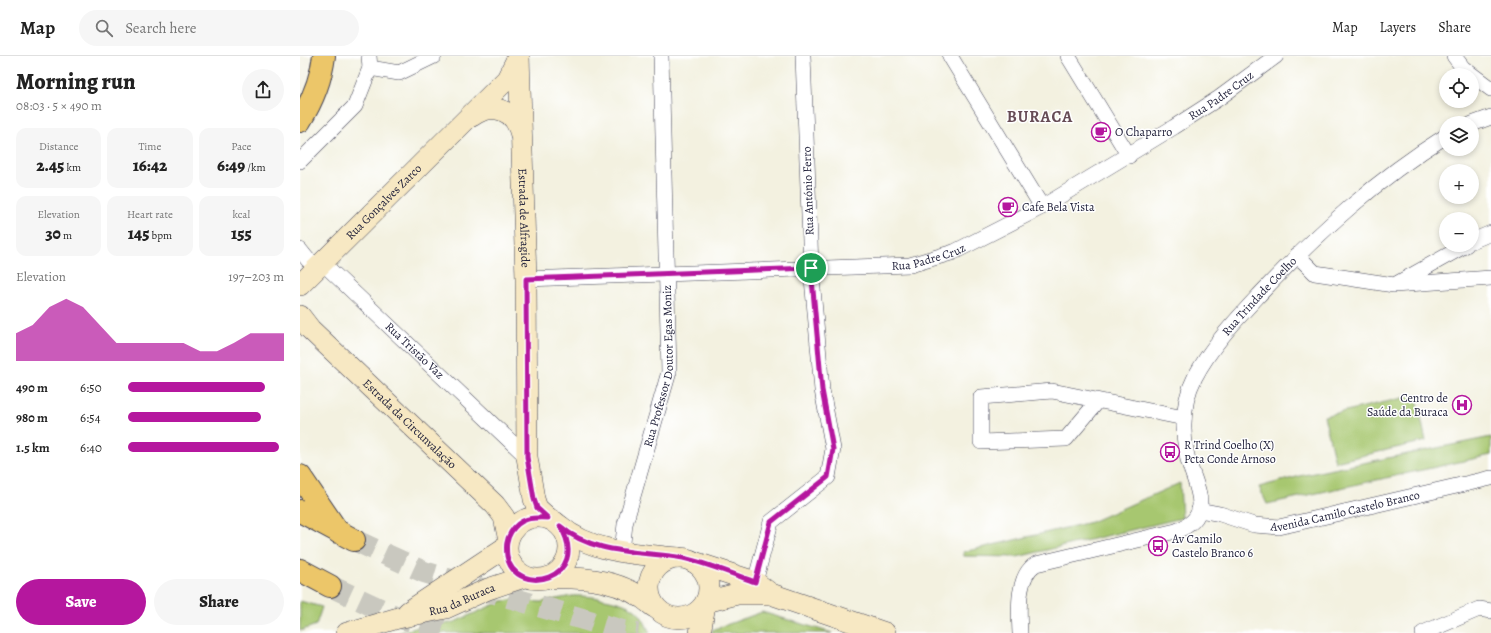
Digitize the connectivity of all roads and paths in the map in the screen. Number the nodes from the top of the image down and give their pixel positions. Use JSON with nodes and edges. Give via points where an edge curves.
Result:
{"nodes":[{"id":1,"x":324,"y":56,"type":"edge"},
{"id":2,"x":434,"y":56,"type":"edge"},
{"id":3,"x":518,"y":56,"type":"edge"},
{"id":4,"x":661,"y":56,"type":"edge"},
{"id":5,"x":803,"y":56,"type":"edge"},
{"id":6,"x":950,"y":56,"type":"edge"},
{"id":7,"x":1068,"y":56,"type":"edge"},
{"id":8,"x":1276,"y":56,"type":"edge"},
{"id":9,"x":1454,"y":56,"type":"edge"},
{"id":10,"x":370,"y":62,"type":"edge"},
{"id":11,"x":1491,"y":89,"type":"edge"},
{"id":12,"x":1491,"y":117,"type":"edge"},
{"id":13,"x":467,"y":119,"type":"junction"},
{"id":14,"x":300,"y":121,"type":"edge"},
{"id":15,"x":1479,"y":121,"type":"edge"},
{"id":16,"x":521,"y":139,"type":"junction"},
{"id":17,"x":1439,"y":140,"type":"edge"},
{"id":18,"x":1129,"y":156,"type":"junction"},
{"id":19,"x":300,"y":161,"type":"edge"},
{"id":20,"x":1042,"y":207,"type":"junction"},
{"id":21,"x":1491,"y":233,"type":"edge"},
{"id":22,"x":1479,"y":238,"type":"edge"},
{"id":23,"x":300,"y":250,"type":"edge"},
{"id":24,"x":1453,"y":252,"type":"edge"},
{"id":25,"x":1297,"y":255,"type":"junction"},
{"id":26,"x":319,"y":265,"type":"junction"},
{"id":27,"x":811,"y":268,"type":"junction"},
{"id":28,"x":667,"y":274,"type":"junction"},
{"id":29,"x":1491,"y":278,"type":"edge"},
{"id":30,"x":526,"y":279,"type":"junction"},
{"id":31,"x":300,"y":285,"type":"edge"},
{"id":32,"x":1394,"y":285,"type":"junction"},
{"id":33,"x":300,"y":316,"type":"edge"},
{"id":34,"x":1098,"y":401,"type":"junction"},
{"id":35,"x":1184,"y":418,"type":"junction"},
{"id":36,"x":527,"y":457,"type":"junction"},
{"id":37,"x":300,"y":476,"type":"edge"},
{"id":38,"x":1491,"y":478,"type":"edge"},
{"id":39,"x":300,"y":511,"type":"edge"},
{"id":40,"x":1198,"y":513,"type":"junction"},
{"id":41,"x":554,"y":522,"type":"junction"},
{"id":42,"x":507,"y":542,"type":"junction"},
{"id":43,"x":622,"y":552,"type":"junction"},
{"id":44,"x":688,"y":560,"type":"junction"},
{"id":45,"x":301,"y":572,"type":"edge"},
{"id":46,"x":524,"y":577,"type":"junction"},
{"id":47,"x":549,"y":578,"type":"junction"},
{"id":48,"x":330,"y":586,"type":"tunnel mouth"},
{"id":49,"x":763,"y":588,"type":"junction"},
{"id":50,"x":705,"y":603,"type":"junction"},
{"id":51,"x":656,"y":609,"type":"junction"},
{"id":52,"x":1491,"y":611,"type":"edge"},
{"id":53,"x":1019,"y":613,"type":"junction"},
{"id":54,"x":398,"y":618,"type":"junction"},
{"id":55,"x":347,"y":633,"type":"edge"},
{"id":56,"x":666,"y":633,"type":"edge"},
{"id":57,"x":700,"y":633,"type":"edge"},
{"id":58,"x":885,"y":633,"type":"edge"},
{"id":59,"x":1008,"y":633,"type":"edge"},
{"id":60,"x":1020,"y":633,"type":"edge"},
{"id":61,"x":1424,"y":633,"type":"edge"}],
"edges":[{"from":1,"to":14,"type":"highway","via":[[320,81]]},
{"from":2,"to":10,"type":"street","via":[[399,73]]},
{"from":3,"to":13,"type":"street","name":"Rua Gonçalves Zarco","via":[[507,79]]},
{"from":3,"to":16,"type":"street","name":"Estrada de Alfragide"},
{"from":4,"to":28,"type":"street","name":"Rua Professor Doutor Egas Moniz"},
{"from":5,"to":27,"type":"street","name":"Rua António Ferro"},
{"from":6,"to":20,"type":"street"},
{"from":7,"to":18,"type":"street"},
{"from":8,"to":18,"type":"street","name":"Rua Padre Cruz","via":[[1219,98]]},
{"from":9,"to":11,"type":"street","via":[[1463,68]]},
{"from":10,"to":19,"type":"street","via":[[355,106]]},
{"from":12,"to":15,"type":"street"},
{"from":13,"to":16,"type":"street","name":"Rua Gonçalves Zarco","via":[[488,108],[504,110],[518,128]]},
{"from":13,"to":26,"type":"street","name":"Rua Gonçalves Zarco"},
{"from":16,"to":30,"type":"street","name":"Estrada de Alfragide"},
{"from":17,"to":25,"type":"street","name":"Rua Trindade Coelho","via":[[1352,204]]},
{"from":18,"to":20,"type":"street","name":"Rua Padre Cruz"},
{"from":20,"to":27,"type":"street","name":"Rua Padre Cruz","via":[[954,252],[910,265]]},
{"from":21,"to":22,"type":"street"},
{"from":23,"to":26,"type":"street","name":"Rua Tristão Vaz","via":[[308,260]]},
{"from":24,"to":32,"type":"street"},
{"from":25,"to":32,"type":"street","via":[[1315,273]]},
{"from":25,"to":35,"type":"street","name":"Rua Trindade Coelho","via":[[1228,329],[1205,359],[1194,379]]},
{"from":26,"to":31,"type":"street","name":"Rua Gonçalves Zarco"},
{"from":26,"to":36,"type":"street","name":"Rua Tristão Vaz","via":[[329,269]]},
{"from":27,"to":28,"type":"street","name":"Rua Padre Cruz"},
{"from":27,"to":49,"type":"street","name":"Rua António Ferro","via":[[822,390],[833,449],[828,477],[771,522]]},
{"from":28,"to":30,"type":"street","name":"Rua Padre Cruz"},
{"from":28,"to":43,"type":"street","name":"Rua Professor Doutor Egas Moniz","via":[[669,372],[625,524]]},
{"from":29,"to":32,"type":"street"},
{"from":30,"to":36,"type":"street","name":"Estrada de Alfragide"},
{"from":33,"to":42,"type":"street","name":"Estrada da Circunvalação","via":[[310,329],[495,505],[504,517]]},
{"from":34,"to":34,"type":"street","via":[[1052,391],[981,397],[981,442],[1066,439]]},
{"from":34,"to":35,"type":"street"},
{"from":35,"to":40,"type":"street","name":"Rua Trindade Coelho","via":[[1186,454],[1199,491]]},
{"from":36,"to":41,"type":"street","name":"Estrada de Alfragide","via":[[537,508]]},
{"from":37,"to":39,"type":"highway","via":[[346,536]]},
{"from":38,"to":40,"type":"street","name":"Avenida Camilo Castelo Branco","via":[[1279,527],[1254,525],[1220,514]]},
{"from":40,"to":53,"type":"street","via":[[1192,524],[1176,531],[1036,564],[1024,575]]},
{"from":41,"to":42,"type":"street","via":[[534,517],[523,520],[515,527]]},
{"from":41,"to":43,"type":"street","via":[[582,539]]},
{"from":41,"to":47,"type":"street","via":[[568,538],[569,549],[560,571]]},
{"from":42,"to":46,"type":"street","via":[[508,560],[514,570]]},
{"from":42,"to":54,"type":"street","name":"Rua da Buraca"},
{"from":43,"to":44,"type":"street"},
{"from":44,"to":49,"type":"street"},
{"from":44,"to":50,"type":"street","via":[[703,570],[708,581]]},
{"from":44,"to":51,"type":"street","via":[[666,561],[653,573],[648,590]]},
{"from":45,"to":48,"type":"highway"},
{"from":46,"to":47,"type":"street","via":[[537,580]]},
{"from":46,"to":54,"type":"street","name":"Rua da Buraca","via":[[488,589],[446,608]]},
{"from":47,"to":51,"type":"street","via":[[584,578],[612,583],[640,596]]},
{"from":49,"to":50,"type":"street"},
{"from":49,"to":58,"type":"street"},
{"from":50,"to":51,"type":"street","via":[[696,614],[685,618],[669,617]]},
{"from":50,"to":57,"type":"street"},
{"from":51,"to":56,"type":"street"},
{"from":52,"to":61,"type":"street","via":[[1479,609]]},
{"from":53,"to":59,"type":"street"},
{"from":53,"to":60,"type":"street"},
{"from":54,"to":55,"type":"street","name":"Rua da Buraca"}]}
